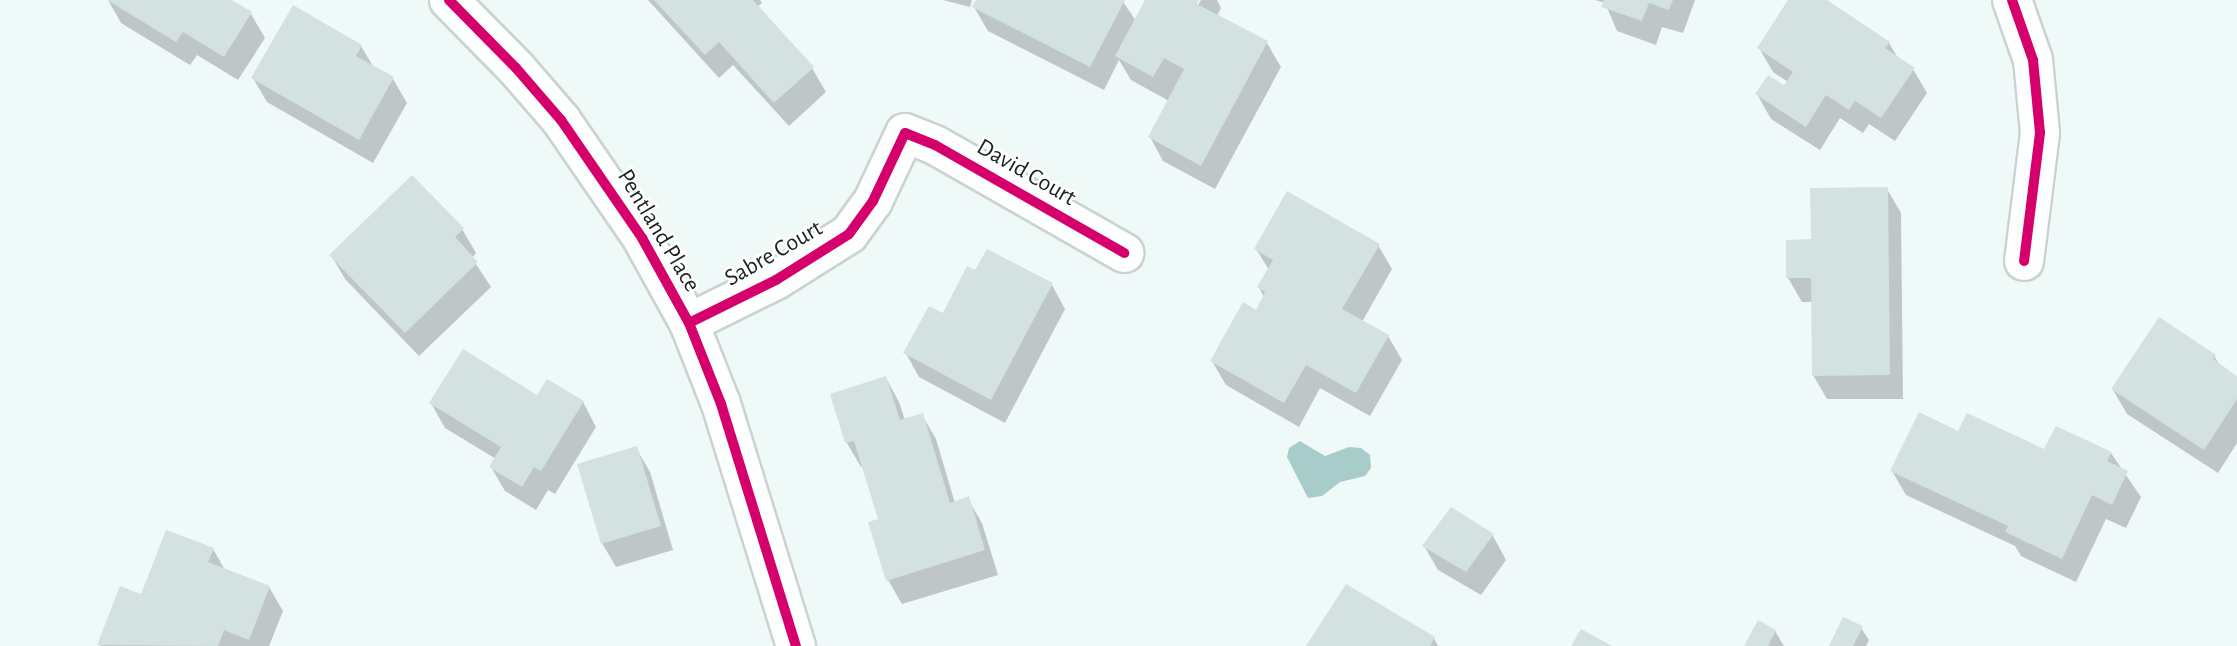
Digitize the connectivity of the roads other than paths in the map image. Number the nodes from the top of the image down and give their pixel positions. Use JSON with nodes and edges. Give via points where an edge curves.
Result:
{"nodes":[{"id":1,"x":449,"y":0,"type":"edge"},
{"id":2,"x":2012,"y":0,"type":"edge"},
{"id":3,"x":905,"y":133,"type":"joint"},
{"id":4,"x":1124,"y":253,"type":"dead end"},
{"id":5,"x":2024,"y":261,"type":"dead end"},
{"id":6,"x":689,"y":323,"type":"junction"},
{"id":7,"x":796,"y":646,"type":"edge"}],
"edges":[{"from":1,"to":6,"type":"street","name":"Pentland Place","via":[[561,120],[642,239]]},
{"from":2,"to":5,"type":"street","via":[[2033,60],[2040,133]]},
{"from":3,"to":4,"type":"street","name":"David Court","via":[[935,145]]},
{"from":3,"to":6,"type":"street","name":"Sabre Court","via":[[873,201],[849,234],[776,280]]},
{"from":6,"to":7,"type":"street","name":"Pentland Place","via":[[721,404]]}]}
